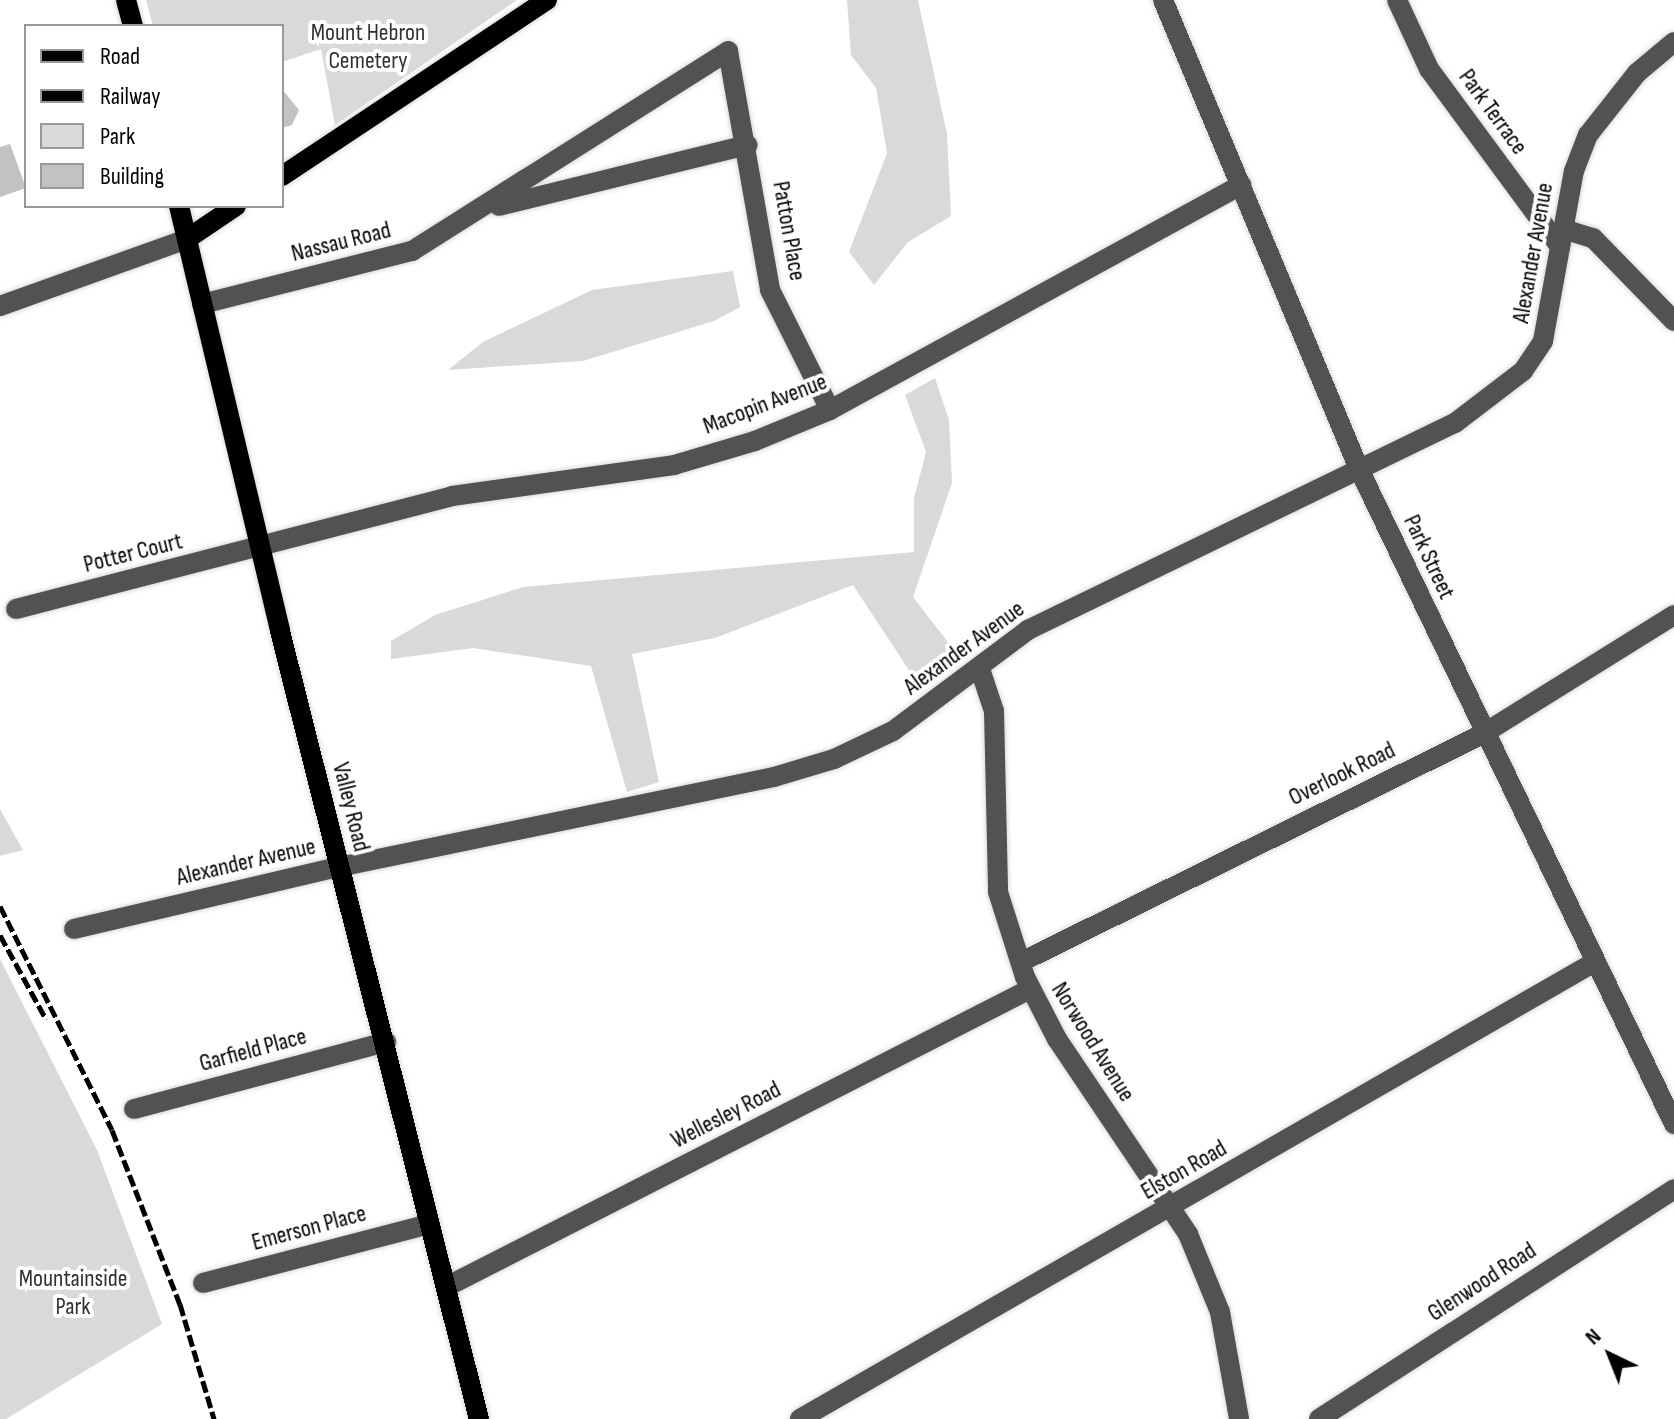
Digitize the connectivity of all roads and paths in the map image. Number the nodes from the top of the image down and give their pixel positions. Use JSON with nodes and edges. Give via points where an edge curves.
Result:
{"nodes":[{"id":1,"x":126,"y":0,"type":"edge"},
{"id":2,"x":547,"y":0,"type":"edge"},
{"id":3,"x":1163,"y":0,"type":"edge"},
{"id":4,"x":1397,"y":0,"type":"edge"},
{"id":5,"x":132,"y":24,"type":"edge"},
{"id":6,"x":1674,"y":42,"type":"edge"},
{"id":7,"x":728,"y":51,"type":"joint"},
{"id":8,"x":748,"y":145,"type":"junction"},
{"id":9,"x":284,"y":175,"type":"edge"},
{"id":10,"x":1241,"y":185,"type":"junction"},
{"id":11,"x":179,"y":208,"type":"edge"},
{"id":12,"x":233,"y":208,"type":"edge"},
{"id":13,"x":484,"y":210,"type":"junction"},
{"id":14,"x":1561,"y":238,"type":"junction"},
{"id":15,"x":187,"y":239,"type":"junction"},
{"id":16,"x":202,"y":304,"type":"junction"},
{"id":17,"x":0,"y":306,"type":"edge"},
{"id":18,"x":1674,"y":321,"type":"edge"},
{"id":19,"x":830,"y":410,"type":"junction"},
{"id":20,"x":1359,"y":469,"type":"junction"},
{"id":21,"x":263,"y":547,"type":"junction"},
{"id":22,"x":16,"y":609,"type":"dead end"},
{"id":23,"x":1674,"y":615,"type":"edge"},
{"id":24,"x":980,"y":669,"type":"junction"},
{"id":25,"x":1483,"y":734,"type":"junction"},
{"id":26,"x":339,"y":867,"type":"junction"},
{"id":27,"x":74,"y":929,"type":"dead end"},
{"id":28,"x":1023,"y":961,"type":"junction"},
{"id":29,"x":1593,"y":963,"type":"junction"},
{"id":30,"x":1030,"y":989,"type":"junction"},
{"id":31,"x":386,"y":1042,"type":"junction"},
{"id":32,"x":134,"y":1109,"type":"dead end"},
{"id":33,"x":1674,"y":1124,"type":"edge"},
{"id":34,"x":1674,"y":1189,"type":"edge"},
{"id":35,"x":1170,"y":1208,"type":"junction"},
{"id":36,"x":429,"y":1224,"type":"junction"},
{"id":37,"x":203,"y":1283,"type":"dead end"},
{"id":38,"x":446,"y":1287,"type":"junction"},
{"id":39,"x":479,"y":1419,"type":"edge"},
{"id":40,"x":800,"y":1419,"type":"edge"},
{"id":41,"x":1239,"y":1419,"type":"edge"},
{"id":42,"x":1319,"y":1419,"type":"edge"}],
"edges":[{"from":1,"to":5,"type":"main road"},
{"from":2,"to":9,"type":"main road"},
{"from":3,"to":10,"type":"street","name":"Park Street"},
{"from":4,"to":14,"type":"street","name":"Park Terrace","via":[[1429,69]]},
{"from":6,"to":14,"type":"street","name":"Alexander Avenue","via":[[1637,73],[1588,135],[1574,171]]},
{"from":7,"to":8,"type":"street","name":"Patton Place"},
{"from":7,"to":13,"type":"street","name":"Nassau Road"},
{"from":8,"to":13,"type":"street","name":"Nassau Road"},
{"from":8,"to":19,"type":"street","name":"Patton Place","via":[[770,290]]},
{"from":10,"to":19,"type":"street","name":"Macopin Avenue"},
{"from":10,"to":20,"type":"street","name":"Park Street"},
{"from":11,"to":15,"type":"main road","name":"Valley Road"},
{"from":12,"to":15,"type":"main road"},
{"from":13,"to":16,"type":"street","name":"Nassau Road","via":[[412,251]]},
{"from":14,"to":18,"type":"street","via":[[1593,238]]},
{"from":14,"to":20,"type":"street","name":"Alexander Avenue","via":[[1551,320],[1523,371],[1455,423]]},
{"from":15,"to":16,"type":"main road","name":"Valley Road"},
{"from":15,"to":17,"type":"street"},
{"from":16,"to":21,"type":"main road","name":"Valley Road"},
{"from":19,"to":21,"type":"street","name":"Macopin Avenue","via":[[755,441],[674,465],[452,496]]},
{"from":20,"to":24,"type":"street","name":"Alexander Avenue","via":[[1028,630]]},
{"from":20,"to":25,"type":"street","name":"Park Street"},
{"from":21,"to":22,"type":"street","name":"Potter Court"},
{"from":21,"to":26,"type":"main road","name":"Valley Road"},
{"from":23,"to":25,"type":"street","name":"Overlook Road"},
{"from":24,"to":26,"type":"street","name":"Alexander Avenue","via":[[893,731],[834,759],[774,777]]},
{"from":24,"to":28,"type":"street","name":"Norwood Avenue","via":[[994,711],[998,892]]},
{"from":25,"to":28,"type":"street","name":"Overlook Road"},
{"from":25,"to":29,"type":"street","name":"Park Street"},
{"from":26,"to":27,"type":"street","name":"Alexander Avenue"},
{"from":26,"to":31,"type":"main road","name":"Valley Road"},
{"from":28,"to":30,"type":"street","name":"Norwood Avenue"},
{"from":29,"to":33,"type":"street","name":"Park Street"},
{"from":29,"to":35,"type":"street","name":"Elston Road"},
{"from":30,"to":35,"type":"street","name":"Norwood Avenue"},
{"from":30,"to":38,"type":"street","name":"Wellesley Road"},
{"from":31,"to":32,"type":"street","name":"Garfield Place"},
{"from":31,"to":36,"type":"main road","name":"Valley Road"},
{"from":34,"to":42,"type":"street","name":"Glenwood Road"},
{"from":35,"to":40,"type":"street","name":"Elston Road"},
{"from":35,"to":41,"type":"street","name":"Norwood Avenue","via":[[1188,1234],[1220,1312]]},
{"from":36,"to":37,"type":"street","name":"Emerson Place"},
{"from":36,"to":38,"type":"main road","name":"Valley Road"},
{"from":38,"to":39,"type":"main road","name":"Valley Road"}]}
